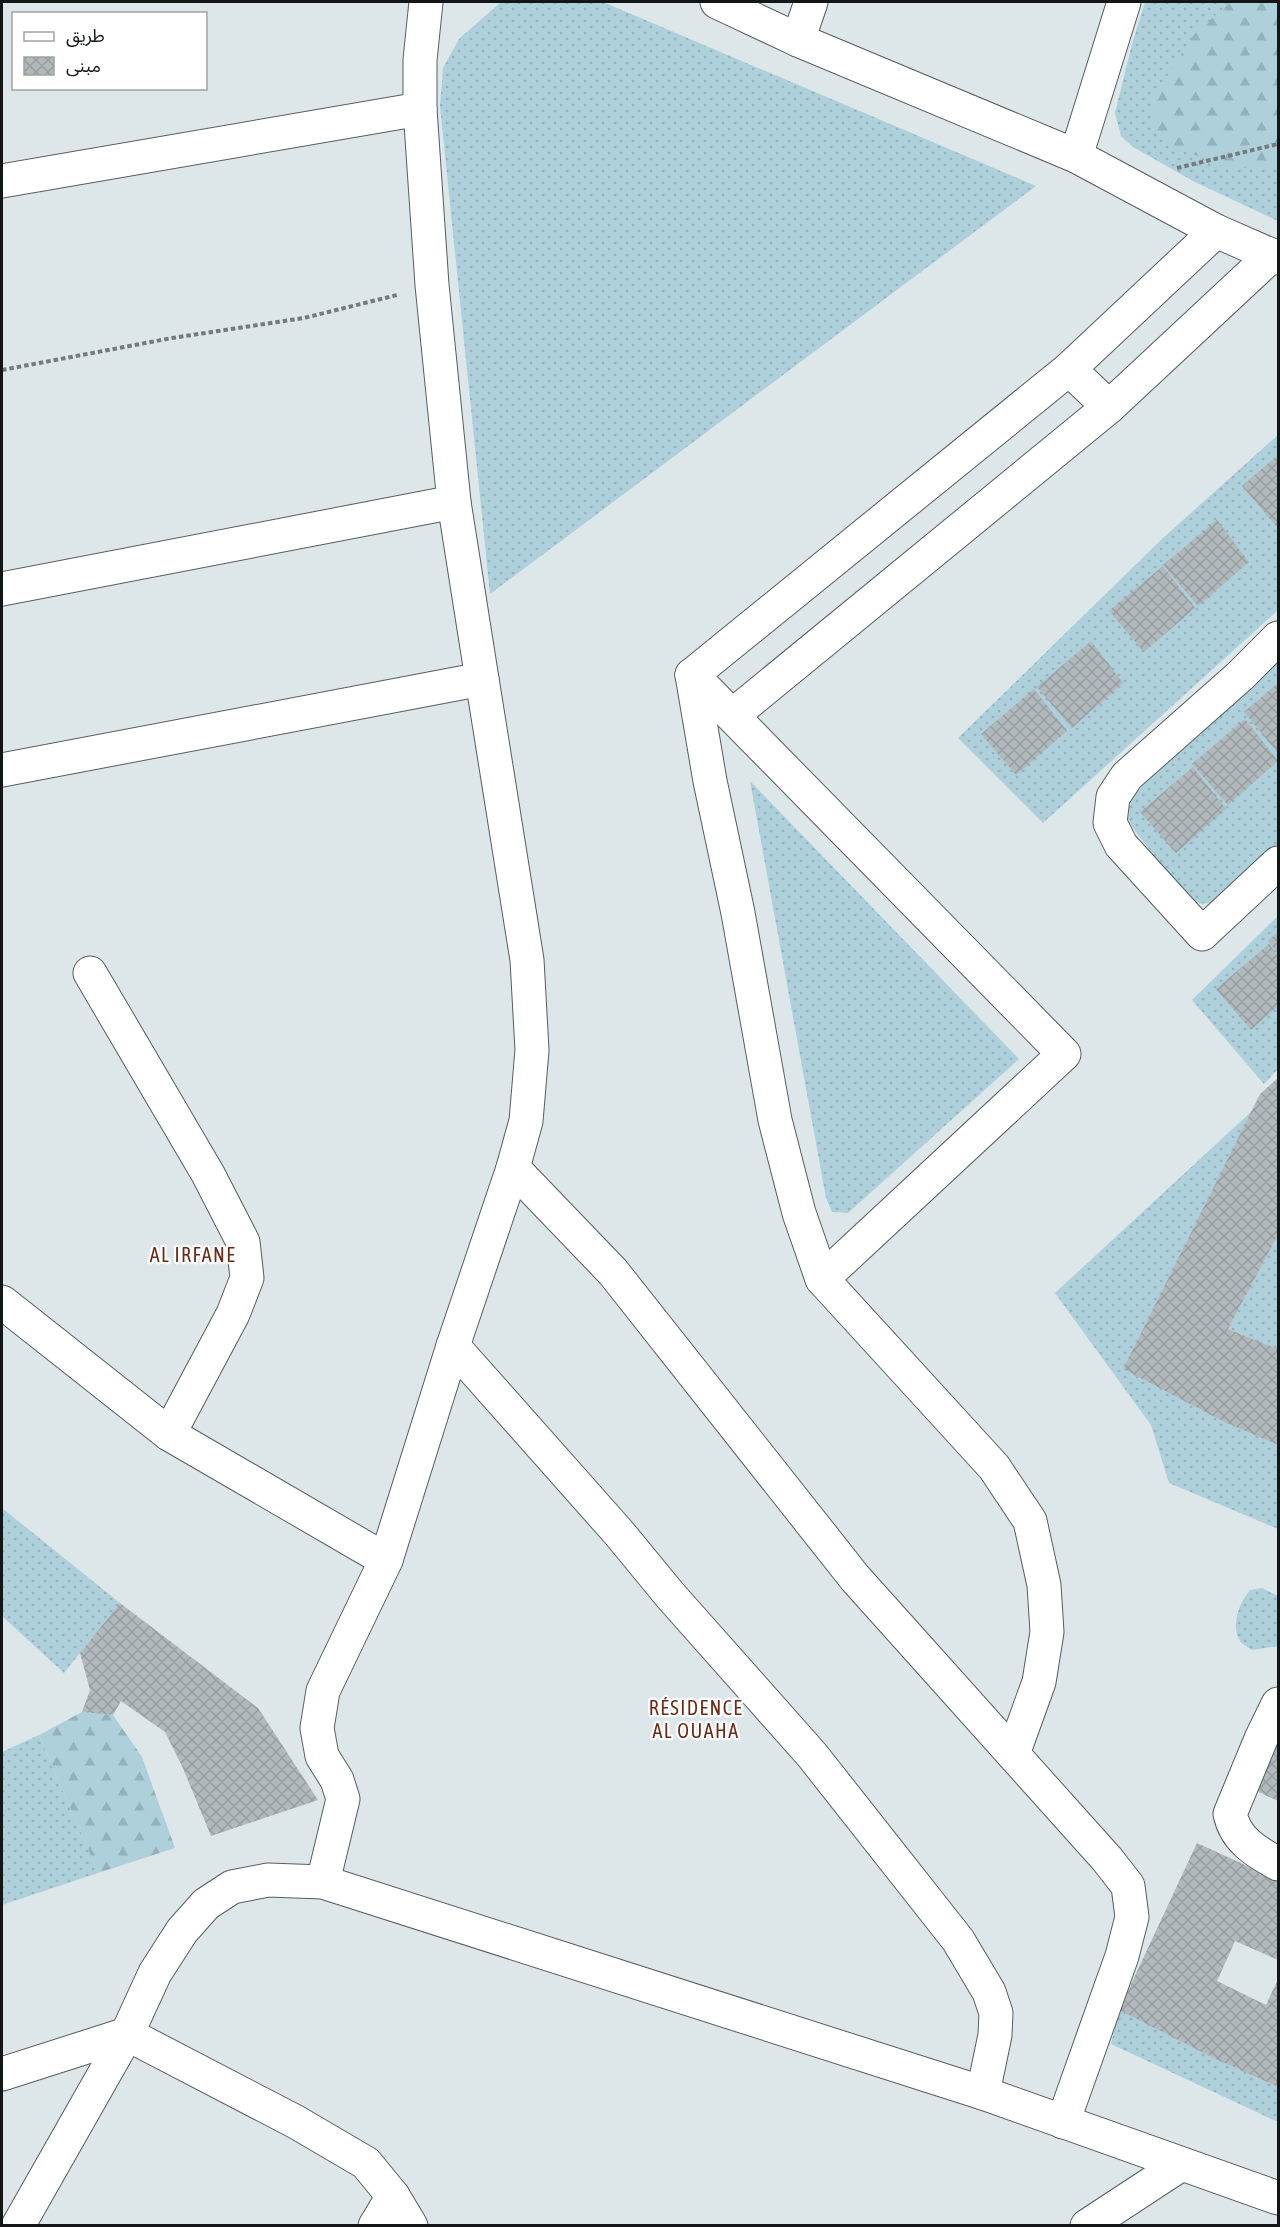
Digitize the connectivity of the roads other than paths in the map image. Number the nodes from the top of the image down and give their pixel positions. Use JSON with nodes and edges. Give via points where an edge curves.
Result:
{"nodes":[{"id":1,"x":426,"y":2,"type":"edge"},
{"id":2,"x":717,"y":2,"type":"edge"},
{"id":3,"x":811,"y":2,"type":"edge"},
{"id":4,"x":1124,"y":2,"type":"edge"},
{"id":5,"x":798,"y":40,"type":"junction"},
{"id":6,"x":420,"y":109,"type":"junction"},
{"id":7,"x":1076,"y":156,"type":"junction"},
{"id":8,"x":2,"y":182,"type":"edge"},
{"id":9,"x":1216,"y":231,"type":"junction"},
{"id":10,"x":1275,"y":256,"type":"edge"},
{"id":11,"x":1069,"y":369,"type":"junction"},
{"id":12,"x":1109,"y":408,"type":"junction"},
{"id":13,"x":454,"y":502,"type":"junction"},
{"id":14,"x":2,"y":589,"type":"edge"},
{"id":15,"x":1278,"y":638,"type":"edge"},
{"id":16,"x":692,"y":675,"type":"junction"},
{"id":17,"x":482,"y":679,"type":"junction"},
{"id":18,"x":733,"y":715,"type":"junction"},
{"id":19,"x":3,"y":770,"type":"edge"},
{"id":20,"x":1278,"y":863,"type":"edge"},
{"id":21,"x":90,"y":973,"type":"dead end"},
{"id":22,"x":513,"y":1168,"type":"junction"},
{"id":23,"x":822,"y":1279,"type":"junction"},
{"id":24,"x":2,"y":1302,"type":"edge"},
{"id":25,"x":453,"y":1346,"type":"junction"},
{"id":26,"x":169,"y":1434,"type":"junction"},
{"id":27,"x":386,"y":1560,"type":"junction"},
{"id":28,"x":1278,"y":1704,"type":"edge"},
{"id":29,"x":1013,"y":1754,"type":"junction"},
{"id":30,"x":1278,"y":1864,"type":"edge"},
{"id":31,"x":323,"y":1882,"type":"junction"},
{"id":32,"x":127,"y":2034,"type":"junction"},
{"id":33,"x":2,"y":2074,"type":"edge"},
{"id":34,"x":983,"y":2093,"type":"junction"},
{"id":35,"x":1063,"y":2122,"type":"junction"},
{"id":36,"x":1180,"y":2165,"type":"junction"},
{"id":37,"x":393,"y":2196,"type":"junction"},
{"id":38,"x":1278,"y":2198,"type":"edge"},
{"id":39,"x":18,"y":2226,"type":"edge"},
{"id":40,"x":375,"y":2226,"type":"edge"},
{"id":41,"x":411,"y":2226,"type":"edge"},
{"id":42,"x":1087,"y":2226,"type":"edge"}],
"edges":[{"from":1,"to":6,"type":"street"},
{"from":2,"to":5,"type":"street"},
{"from":3,"to":5,"type":"street"},
{"from":4,"to":7,"type":"street"},
{"from":5,"to":7,"type":"street"},
{"from":6,"to":8,"type":"street"},
{"from":6,"to":13,"type":"street","via":[[432,285]]},
{"from":7,"to":9,"type":"street"},
{"from":9,"to":10,"type":"street"},
{"from":9,"to":11,"type":"street"},
{"from":10,"to":12,"type":"street"},
{"from":11,"to":12,"type":"street"},
{"from":11,"to":16,"type":"street"},
{"from":12,"to":18,"type":"street"},
{"from":13,"to":14,"type":"street"},
{"from":13,"to":17,"type":"street"},
{"from":15,"to":20,"type":"street","via":[[1127,776],[1113,797],[1110,823],[1121,845],[1202,934]]},
{"from":16,"to":18,"type":"street"},
{"from":16,"to":23,"type":"street","via":[[775,1120],[799,1213]]},
{"from":17,"to":19,"type":"street"},
{"from":17,"to":22,"type":"street","via":[[527,960],[532,1050],[526,1121]]},
{"from":18,"to":23,"type":"street","via":[[1064,1054]]},
{"from":21,"to":26,"type":"street","via":[[208,1174],[243,1242],[247,1278],[233,1314]]},
{"from":22,"to":25,"type":"street"},
{"from":22,"to":29,"type":"street","via":[[613,1272],[855,1578]]},
{"from":23,"to":29,"type":"street","via":[[994,1467],[1030,1521],[1044,1585],[1047,1632],[1039,1682]]},
{"from":24,"to":26,"type":"street"},
{"from":25,"to":27,"type":"street"},
{"from":25,"to":34,"type":"street","via":[[812,1755],[958,1940],[996,2013]]},
{"from":26,"to":27,"type":"street"},
{"from":27,"to":31,"type":"street","via":[[323,1691],[317,1728],[322,1756],[343,1799]]},
{"from":28,"to":30,"type":"street","via":[[1230,1814],[1247,1846]]},
{"from":29,"to":35,"type":"street","via":[[1128,1886],[1132,1917],[1122,1956]]},
{"from":31,"to":32,"type":"street","via":[[268,1881],[232,1887],[206,1904],[154,1973]]},
{"from":31,"to":34,"type":"street"},
{"from":32,"to":33,"type":"street"},
{"from":32,"to":37,"type":"street","via":[[366,2163]]},
{"from":32,"to":39,"type":"street"},
{"from":34,"to":35,"type":"street"},
{"from":35,"to":36,"type":"street"},
{"from":36,"to":38,"type":"street"},
{"from":36,"to":42,"type":"street"},
{"from":37,"to":40,"type":"street"},
{"from":37,"to":41,"type":"street"}]}
